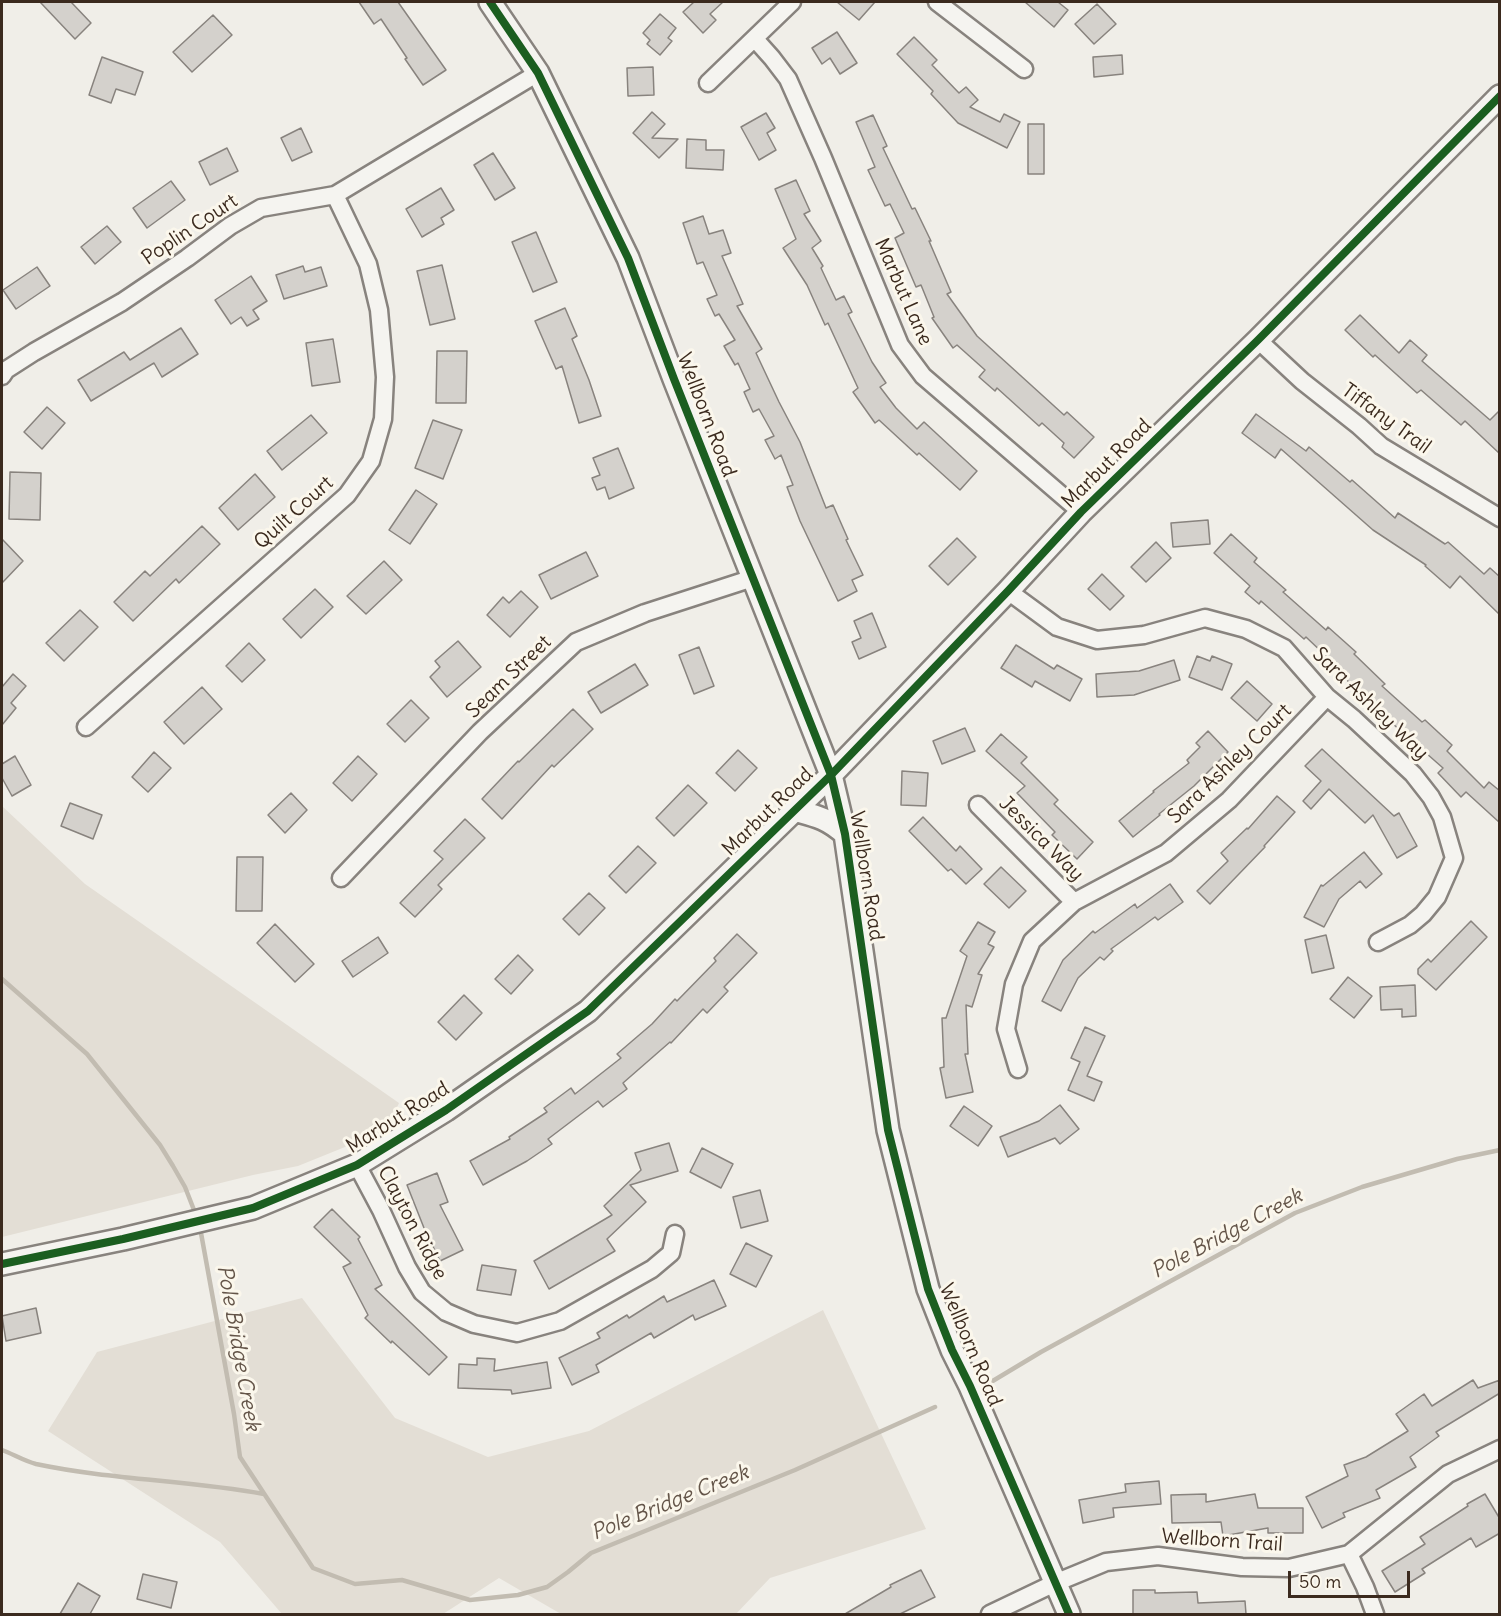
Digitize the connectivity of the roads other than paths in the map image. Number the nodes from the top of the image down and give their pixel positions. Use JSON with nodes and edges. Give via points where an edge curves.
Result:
{"nodes":[{"id":1,"x":490,"y":2,"type":"edge"},
{"id":2,"x":792,"y":2,"type":"edge"},
{"id":3,"x":937,"y":2,"type":"edge"},
{"id":4,"x":755,"y":39,"type":"junction"},
{"id":5,"x":1024,"y":69,"type":"dead end"},
{"id":6,"x":538,"y":73,"type":"junction"},
{"id":7,"x":708,"y":83,"type":"dead end"},
{"id":8,"x":1500,"y":96,"type":"edge"},
{"id":9,"x":336,"y":195,"type":"junction"},
{"id":10,"x":1258,"y":340,"type":"junction"},
{"id":11,"x":2,"y":376,"type":"edge"},
{"id":12,"x":1082,"y":512,"type":"junction"},
{"id":13,"x":1500,"y":518,"type":"edge"},
{"id":14,"x":753,"y":578,"type":"junction"},
{"id":15,"x":1008,"y":591,"type":"junction"},
{"id":16,"x":1327,"y":697,"type":"junction"},
{"id":17,"x":86,"y":727,"type":"dead end"},
{"id":18,"x":831,"y":775,"type":"junction"},
{"id":19,"x":978,"y":805,"type":"dead end"},
{"id":20,"x":794,"y":810,"type":"junction"},
{"id":21,"x":845,"y":834,"type":"junction"},
{"id":22,"x":341,"y":878,"type":"dead end"},
{"id":23,"x":1074,"y":902,"type":"junction"},
{"id":24,"x":1378,"y":942,"type":"dead end"},
{"id":25,"x":1018,"y":1069,"type":"dead end"},
{"id":26,"x":357,"y":1165,"type":"junction"},
{"id":27,"x":675,"y":1234,"type":"dead end"},
{"id":28,"x":2,"y":1264,"type":"edge"},
{"id":29,"x":1500,"y":1449,"type":"edge"},
{"id":30,"x":1349,"y":1554,"type":"junction"},
{"id":31,"x":1055,"y":1583,"type":"junction"},
{"id":32,"x":990,"y":1614,"type":"edge"},
{"id":33,"x":1069,"y":1614,"type":"edge"},
{"id":34,"x":1375,"y":1614,"type":"edge"}],
"edges":[{"from":1,"to":6,"type":"street","name":"Wellborn Road"},
{"from":2,"to":4,"type":"street"},
{"from":3,"to":5,"type":"street"},
{"from":4,"to":7,"type":"street"},
{"from":4,"to":12,"type":"street","name":"Marbut Lane","via":[[788,79],[900,345],[922,376]]},
{"from":6,"to":9,"type":"street","name":"Poplin Court"},
{"from":6,"to":14,"type":"street","name":"Wellborn Road","via":[[628,258]]},
{"from":8,"to":10,"type":"street","name":"Marbut Road"},
{"from":9,"to":11,"type":"street","name":"Poplin Court","via":[[261,208],[122,302],[34,352]]},
{"from":9,"to":17,"type":"street","name":"Quilt Court","via":[[369,264],[379,309],[385,377],[383,419],[370,461],[347,495]]},
{"from":10,"to":12,"type":"street","name":"Marbut Road"},
{"from":10,"to":13,"type":"street","name":"Tiffany Trail","via":[[1381,446]]},
{"from":12,"to":15,"type":"street","name":"Marbut Road"},
{"from":14,"to":18,"type":"street","name":"Wellborn Road"},
{"from":14,"to":22,"type":"street","name":"Seam Street","via":[[645,613],[576,642],[480,732]]},
{"from":15,"to":16,"type":"street","name":"Sara Ashley Way","via":[[1057,627],[1097,640],[1144,635],[1206,618],[1246,629],[1284,648]]},
{"from":15,"to":18,"type":"street","name":"Marbut Road"},
{"from":16,"to":23,"type":"street","name":"Sara Ashley Court","via":[[1229,800],[1166,853]]},
{"from":16,"to":24,"type":"street","name":"Sara Ashley Way","via":[[1413,774],[1442,817],[1454,858],[1437,897],[1423,914]]},
{"from":18,"to":20,"type":"street","name":"Marbut Road"},
{"from":18,"to":21,"type":"street","name":"Wellborn Road"},
{"from":19,"to":23,"type":"street","name":"Jessica Way"},
{"from":20,"to":21,"type":"street","via":[[822,818]]},
{"from":20,"to":26,"type":"street","name":"Marbut Road","via":[[588,1011],[446,1110]]},
{"from":21,"to":31,"type":"street","name":"Wellborn Road","via":[[888,1130],[928,1289]]},
{"from":23,"to":25,"type":"street","name":"Sara Ashley Court","via":[[1032,941],[1014,984],[1006,1029]]},
{"from":26,"to":27,"type":"street","name":"Clayton Ridge","via":[[422,1292],[446,1312],[474,1324],[517,1333],[560,1321],[652,1269],[671,1253]]},
{"from":26,"to":28,"type":"street","name":"Marbut Road","via":[[253,1208]]},
{"from":29,"to":30,"type":"street","name":"Wellborn Trail","via":[[1448,1474]]},
{"from":30,"to":31,"type":"street","name":"Wellborn Trail","via":[[1289,1568],[1242,1567],[1158,1556],[1106,1562]]},
{"from":30,"to":34,"type":"street"},
{"from":31,"to":32,"type":"street","name":"Wellborn Trail"},
{"from":31,"to":33,"type":"street","name":"Wellborn Road"}]}
